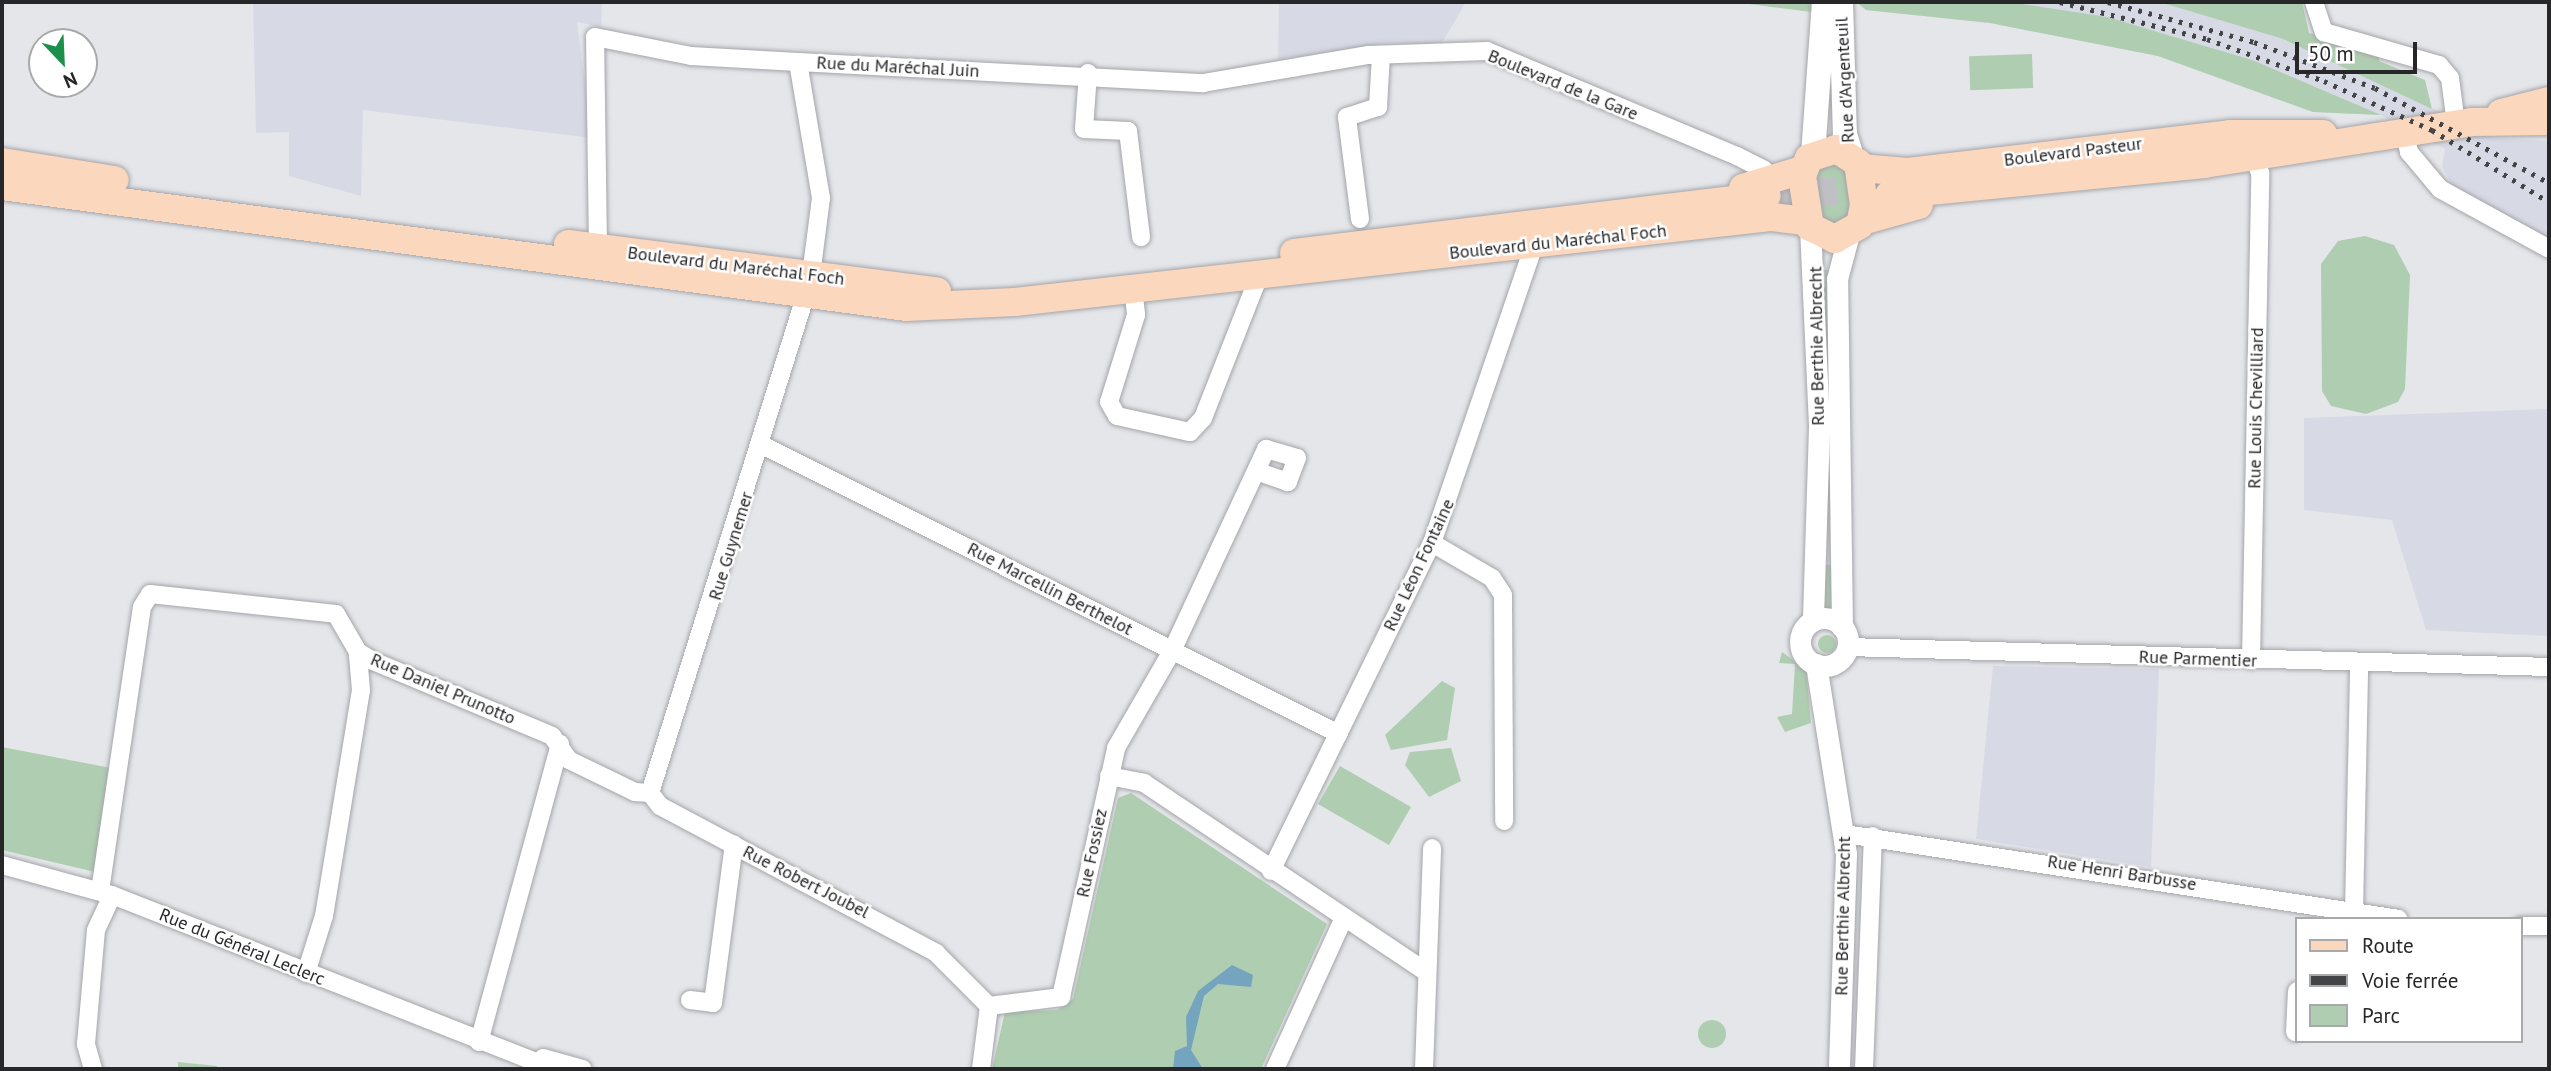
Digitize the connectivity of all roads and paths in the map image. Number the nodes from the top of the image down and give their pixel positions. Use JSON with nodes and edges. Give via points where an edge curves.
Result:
{"nodes":[{"id":1,"x":1824,"y":2,"type":"edge"},
{"id":2,"x":1840,"y":2,"type":"edge"},
{"id":3,"x":2314,"y":2,"type":"edge"},
{"id":4,"x":1381,"y":55,"type":"junction"},
{"id":5,"x":798,"y":62,"type":"junction"},
{"id":6,"x":1088,"y":73,"type":"junction"},
{"id":7,"x":2549,"y":101,"type":"edge"},
{"id":8,"x":2549,"y":121,"type":"edge"},
{"id":9,"x":2464,"y":123,"type":"junction"},
{"id":10,"x":2404,"y":130,"type":"junction"},
{"id":11,"x":2288,"y":133,"type":"junction"},
{"id":12,"x":2362,"y":136,"type":"junction"},
{"id":13,"x":2254,"y":157,"type":"junction"},
{"id":14,"x":2,"y":162,"type":"edge"},
{"id":15,"x":1808,"y":162,"type":"junction"},
{"id":16,"x":1856,"y":162,"type":"junction"},
{"id":17,"x":2195,"y":164,"type":"junction"},
{"id":18,"x":81,"y":185,"type":"junction"},
{"id":19,"x":2,"y":186,"type":"edge"},
{"id":20,"x":1769,"y":194,"type":"junction"},
{"id":21,"x":1360,"y":219,"type":"dead end"},
{"id":22,"x":1808,"y":224,"type":"junction"},
{"id":23,"x":1856,"y":228,"type":"junction"},
{"id":24,"x":1141,"y":237,"type":"dead end"},
{"id":25,"x":1534,"y":245,"type":"junction"},
{"id":26,"x":598,"y":248,"type":"junction"},
{"id":27,"x":2549,"y":249,"type":"edge"},
{"id":28,"x":1253,"y":266,"type":"junction"},
{"id":29,"x":1310,"y":270,"type":"junction"},
{"id":30,"x":808,"y":286,"type":"junction"},
{"id":31,"x":1133,"y":289,"type":"junction"},
{"id":32,"x":762,"y":445,"type":"junction"},
{"id":33,"x":1843,"y":450,"type":"junction"},
{"id":34,"x":1259,"y":472,"type":"dead end"},
{"id":35,"x":1814,"y":508,"type":"junction"},
{"id":36,"x":1432,"y":543,"type":"junction"},
{"id":37,"x":1813,"y":621,"type":"junction"},
{"id":38,"x":1845,"y":637,"type":"junction"},
{"id":39,"x":1172,"y":650,"type":"junction"},
{"id":40,"x":358,"y":652,"type":"junction"},
{"id":41,"x":2251,"y":660,"type":"junction"},
{"id":42,"x":2359,"y":664,"type":"junction"},
{"id":43,"x":2549,"y":667,"type":"edge"},
{"id":44,"x":1822,"y":670,"type":"junction"},
{"id":45,"x":1339,"y":734,"type":"junction"},
{"id":46,"x":561,"y":744,"type":"junction"},
{"id":47,"x":1109,"y":775,"type":"junction"},
{"id":48,"x":650,"y":793,"type":"junction"},
{"id":49,"x":1504,"y":821,"type":"dead end"},
{"id":50,"x":1845,"y":834,"type":"junction"},
{"id":51,"x":1873,"y":836,"type":"junction"},
{"id":52,"x":734,"y":844,"type":"junction"},
{"id":53,"x":1433,"y":848,"type":"dead end"},
{"id":54,"x":2,"y":865,"type":"edge"},
{"id":55,"x":1271,"y":871,"type":"junction"},
{"id":56,"x":106,"y":893,"type":"junction"},
{"id":57,"x":2302,"y":911,"type":"edge"},
{"id":58,"x":2354,"y":912,"type":"junction"},
{"id":59,"x":2386,"y":917,"type":"edge"},
{"id":60,"x":1343,"y":920,"type":"junction"},
{"id":61,"x":2523,"y":926,"type":"edge"},
{"id":62,"x":2549,"y":926,"type":"edge"},
{"id":63,"x":1425,"y":971,"type":"junction"},
{"id":64,"x":306,"y":973,"type":"junction"},
{"id":65,"x":690,"y":1000,"type":"dead end"},
{"id":66,"x":989,"y":1006,"type":"junction"},
{"id":67,"x":2296,"y":1012,"type":"edge"},
{"id":68,"x":2295,"y":1032,"type":"dead end"},
{"id":69,"x":479,"y":1042,"type":"junction"},
{"id":70,"x":93,"y":1069,"type":"edge"},
{"id":71,"x":554,"y":1069,"type":"edge"},
{"id":72,"x":583,"y":1069,"type":"edge"},
{"id":73,"x":981,"y":1069,"type":"edge"},
{"id":74,"x":1275,"y":1069,"type":"edge"},
{"id":75,"x":1424,"y":1069,"type":"edge"},
{"id":76,"x":1839,"y":1069,"type":"edge"},
{"id":77,"x":1864,"y":1069,"type":"edge"}],
"edges":[{"from":1,"to":15,"type":"main road","name":"Rue d'Argenteuil"},
{"from":2,"to":16,"type":"main road","name":"Rue d'Argenteuil","via":[[1845,134]]},
{"from":3,"to":9,"type":"street","via":[[2324,32],[2439,65],[2450,78]]},
{"from":4,"to":6,"type":"street","name":"Boulevard de la Gare","via":[[1229,83]]},
{"from":4,"to":20,"type":"street","name":"Boulevard de la Gare","via":[[1488,51],[1737,156],[1764,170]]},
{"from":4,"to":21,"type":"street","via":[[1378,107],[1347,117]]},
{"from":5,"to":6,"type":"street","name":"Rue du Maréchal Juin"},
{"from":5,"to":26,"type":"street","via":[[691,56],[595,37]]},
{"from":5,"to":30,"type":"street","name":"Rue du Maréchal Juin","via":[[821,198]]},
{"from":6,"to":24,"type":"street","via":[[1084,129],[1128,131]]},
{"from":7,"to":9,"type":"main road","name":"Boulevard Pasteur"},
{"from":8,"to":9,"type":"main road","name":"Boulevard Pasteur"},
{"from":9,"to":10,"type":"main road","name":"Boulevard Pasteur"},
{"from":10,"to":12,"type":"main road","name":"Boulevard Pasteur"},
{"from":10,"to":27,"type":"street","via":[[2411,155],[2440,189]]},
{"from":11,"to":12,"type":"main road","name":"Boulevard Pasteur"},
{"from":11,"to":16,"type":"main road","name":"Boulevard Pasteur","via":[[1908,172]]},
{"from":11,"to":17,"type":"main road","name":"Boulevard Pasteur","via":[[2227,147],[1889,191]]},
{"from":12,"to":13,"type":"main road","name":"Boulevard Pasteur"},
{"from":13,"to":17,"type":"main road","name":"Boulevard Pasteur"},
{"from":13,"to":41,"type":"street","name":"Rue Louis Chevilliard","via":[[2260,173]]},
{"from":14,"to":18,"type":"main road"},
{"from":15,"to":16,"type":"main road","name":"Boulevard Pasteur","via":[[1836,149]]},
{"from":15,"to":20,"type":"main road","name":"Boulevard du Maréchal Foch"},
{"from":15,"to":22,"type":"main road"},
{"from":16,"to":23,"type":"main road"},
{"from":17,"to":23,"type":"main road","name":"Boulevard Pasteur","via":[[1896,208]]},
{"from":18,"to":19,"type":"main road"},
{"from":18,"to":26,"type":"main road","name":"Boulevard du Maréchal Foch"},
{"from":18,"to":30,"type":"main road","name":"Boulevard du Maréchal Foch"},
{"from":20,"to":28,"type":"main road","name":"Boulevard du Maréchal Foch","via":[[1387,240]]},
{"from":20,"to":29,"type":"main road","name":"Boulevard du Maréchal Foch"},
{"from":22,"to":23,"type":"main road","name":"Boulevard du Maréchal Foch","via":[[1828,239]]},
{"from":22,"to":25,"type":"main road","name":"Boulevard du Maréchal Foch","via":[[1772,217]]},
{"from":22,"to":35,"type":"street","name":"Rue Berthie Albrecht","via":[[1819,427]]},
{"from":23,"to":33,"type":"street","name":"Rue Berthie Albrecht","via":[[1836,279]]},
{"from":25,"to":29,"type":"main road","name":"Boulevard du Maréchal Foch"},
{"from":25,"to":36,"type":"street","name":"Rue Léon Fontaine"},
{"from":26,"to":30,"type":"main road","name":"Boulevard du Maréchal Foch"},
{"from":28,"to":29,"type":"main road","name":"Boulevard du Maréchal Foch"},
{"from":28,"to":30,"type":"main road","name":"Boulevard du Maréchal Foch","via":[[963,291]]},
{"from":28,"to":31,"type":"main road","name":"Boulevard du Maréchal Foch"},
{"from":28,"to":31,"type":"street","via":[[1203,418],[1190,432],[1116,416],[1109,402],[1136,315]]},
{"from":30,"to":31,"type":"main road","name":"Boulevard du Maréchal Foch","via":[[947,307]]},
{"from":30,"to":32,"type":"street","name":"Rue Guynemer"},
{"from":32,"to":39,"type":"street","name":"Rue Marcellin Berthelot"},
{"from":32,"to":48,"type":"street","name":"Rue Guynemer"},
{"from":33,"to":35,"type":"street","name":"Rue Berthie Albrecht"},
{"from":33,"to":38,"type":"street","name":"Rue Berthie Albrecht"},
{"from":34,"to":39,"type":"street","name":"Rue Fossiez"},
{"from":35,"to":37,"type":"street","name":"Rue Berthie Albrecht"},
{"from":36,"to":45,"type":"street","name":"Rue Léon Fontaine"},
{"from":36,"to":49,"type":"street","via":[[1492,578],[1503,595]]},
{"from":37,"to":38,"type":"street","via":[[1829,619]]},
{"from":37,"to":44,"type":"street","name":"Rue Berthie Albrecht","via":[[1800,642]]},
{"from":38,"to":41,"type":"street","name":"Rue Parmentier"},
{"from":38,"to":44,"type":"street"},
{"from":39,"to":45,"type":"street","name":"Rue Marcellin Berthelot"},
{"from":39,"to":47,"type":"street","name":"Rue Fossiez","via":[[1116,748]]},
{"from":40,"to":46,"type":"street","name":"Rue Daniel Prunotto"},
{"from":40,"to":56,"type":"street","name":"Rue Daniel Prunotto","via":[[336,614],[150,594],[142,607]]},
{"from":40,"to":64,"type":"street","via":[[361,690],[324,916]]},
{"from":41,"to":42,"type":"street","name":"Rue Parmentier"},
{"from":42,"to":43,"type":"street","name":"Rue Parmentier"},
{"from":42,"to":58,"type":"street"},
{"from":44,"to":50,"type":"street","name":"Rue Berthie Albrecht"},
{"from":45,"to":55,"type":"street","name":"Rue Léon Fontaine"},
{"from":46,"to":48,"type":"street","name":"Rue Robert Joubel","via":[[569,760],[635,792]]},
{"from":46,"to":69,"type":"street"},
{"from":47,"to":55,"type":"street","via":[[1144,783]]},
{"from":47,"to":66,"type":"street","name":"Rue Fossiez","via":[[1060,997]]},
{"from":48,"to":52,"type":"street","name":"Rue Robert Joubel","via":[[660,806]]},
{"from":50,"to":51,"type":"street","name":"Rue Henri Barbusse"},
{"from":50,"to":76,"type":"street","name":"Rue Berthie Albrecht"},
{"from":51,"to":57,"type":"street","name":"Rue Henri Barbusse"},
{"from":51,"to":77,"type":"street","name":"Rue Berthie Albrecht"},
{"from":52,"to":65,"type":"street","via":[[713,1003]]},
{"from":52,"to":66,"type":"street","name":"Rue Robert Joubel","via":[[908,935],[960,971]]},
{"from":53,"to":63,"type":"street"},
{"from":54,"to":56,"type":"street","name":"Rue du Général Leclerc"},
{"from":55,"to":60,"type":"street"},
{"from":56,"to":64,"type":"street","name":"Rue du Général Leclerc"},
{"from":56,"to":70,"type":"street","via":[[96,930],[86,1044]]},
{"from":57,"to":58,"type":"street","name":"Rue Henri Barbusse"},
{"from":58,"to":59,"type":"street","name":"Rue Henri Barbusse"},
{"from":60,"to":63,"type":"street"},
{"from":60,"to":74,"type":"street"},
{"from":61,"to":62,"type":"street"},
{"from":63,"to":75,"type":"street"},
{"from":64,"to":69,"type":"street","name":"Rue du Général Leclerc"},
{"from":66,"to":73,"type":"street"},
{"from":67,"to":68,"type":"street"},
{"from":69,"to":71,"type":"street","name":"Rue du Général Leclerc"},
{"from":69,"to":72,"type":"street","name":"Rue du Général Leclerc"}]}
